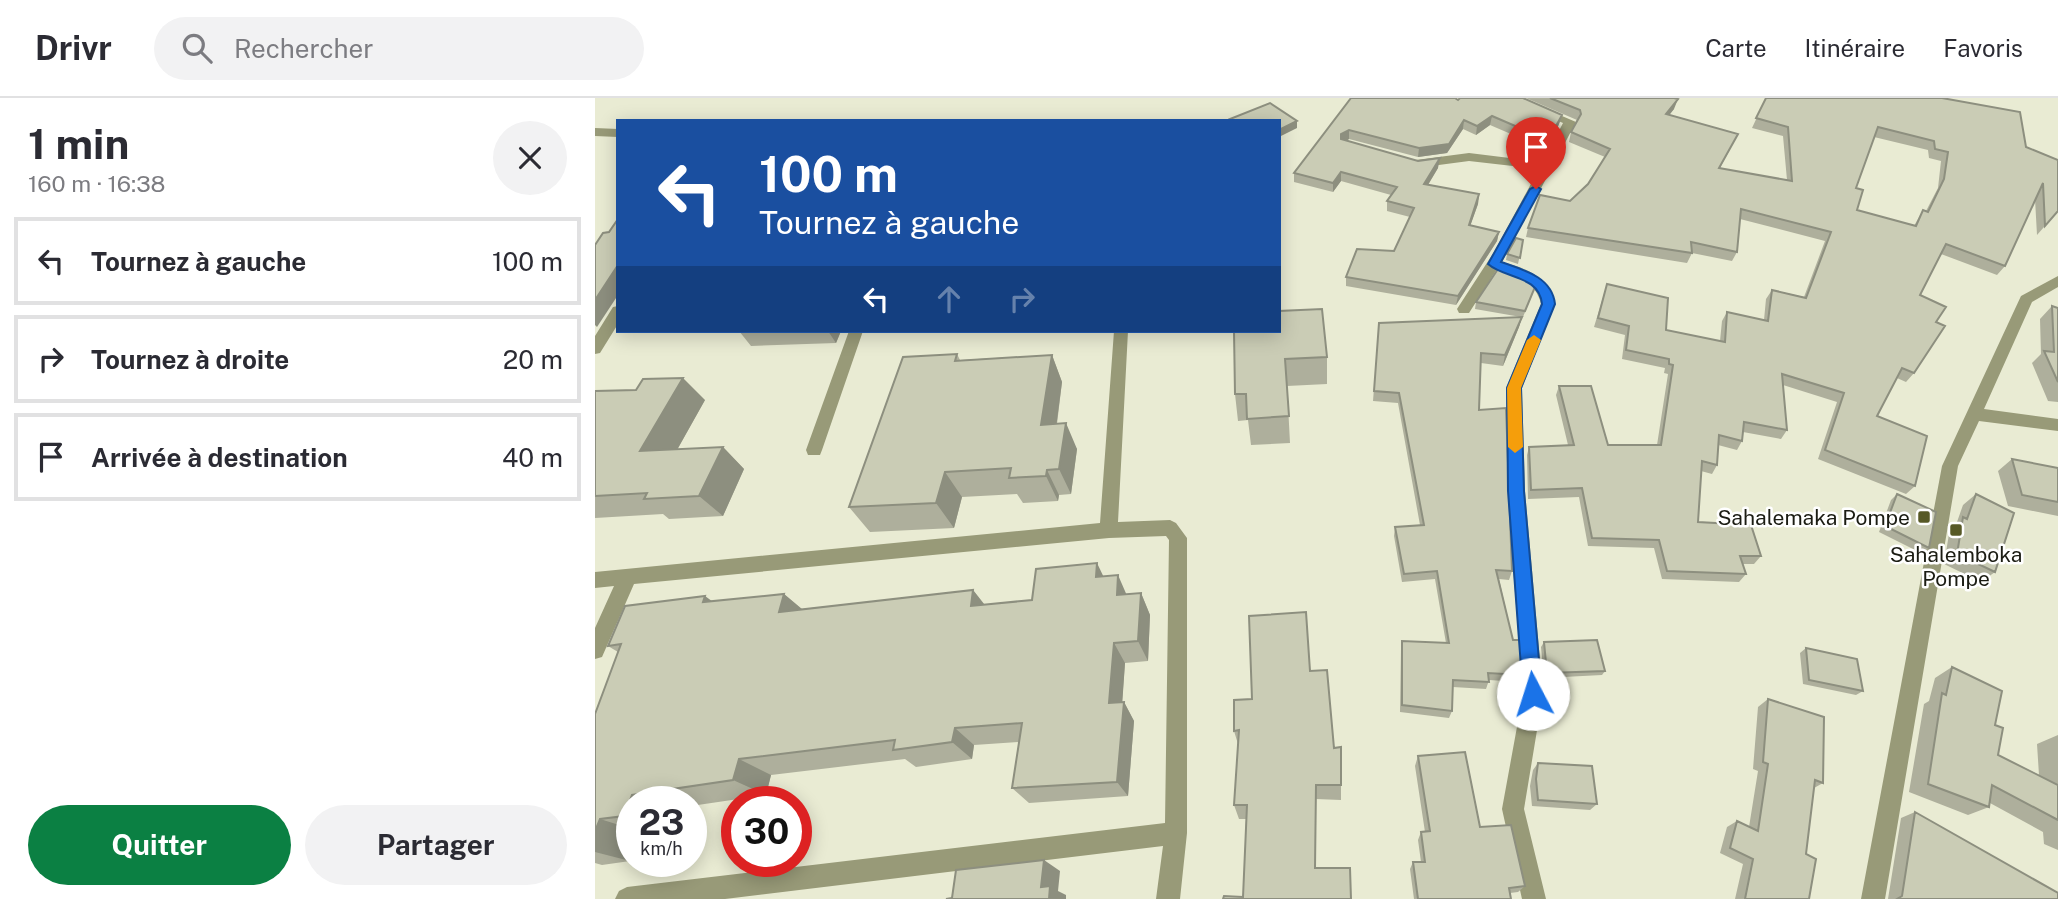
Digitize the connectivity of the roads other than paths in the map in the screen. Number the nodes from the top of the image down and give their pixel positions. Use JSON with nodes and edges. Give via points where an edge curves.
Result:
{"nodes":[{"id":1,"x":1510,"y":98,"type":"edge"},
{"id":2,"x":595,"y":132,"type":"edge"},
{"id":3,"x":616,"y":133,"type":"edge"},
{"id":4,"x":1408,"y":162,"type":"edge"},
{"id":5,"x":1548,"y":166,"type":"junction"},
{"id":6,"x":1494,"y":264,"type":"junction"},
{"id":7,"x":2057,"y":279,"type":"edge"},
{"id":8,"x":1464,"y":309,"type":"dead end"},
{"id":9,"x":616,"y":314,"type":"edge"},
{"id":10,"x":855,"y":333,"type":"edge"},
{"id":11,"x":1121,"y":333,"type":"edge"},
{"id":12,"x":595,"y":349,"type":"edge"},
{"id":13,"x":1974,"y":414,"type":"junction"},
{"id":14,"x":2058,"y":425,"type":"edge"},
{"id":15,"x":814,"y":450,"type":"dead end"},
{"id":16,"x":1109,"y":530,"type":"junction"},
{"id":17,"x":628,"y":577,"type":"junction"},
{"id":18,"x":595,"y":580,"type":"edge"},
{"id":19,"x":595,"y":650,"type":"edge"},
{"id":20,"x":1177,"y":833,"type":"junction"},
{"id":21,"x":627,"y":899,"type":"edge"},
{"id":22,"x":1168,"y":899,"type":"edge"},
{"id":23,"x":1534,"y":899,"type":"edge"},
{"id":24,"x":1873,"y":899,"type":"edge"}],
"edges":[{"from":1,"to":5,"type":"street","via":[[1570,122]]},
{"from":2,"to":3,"type":"street"},
{"from":4,"to":5,"type":"street","via":[[1469,157]]},
{"from":5,"to":6,"type":"street"},
{"from":6,"to":8,"type":"street"},
{"from":6,"to":23,"type":"street","via":[[1531,278],[1547,295],[1548,304],[1514,388],[1516,491],[1533,694],[1513,809]]},
{"from":7,"to":13,"type":"street","via":[[2026,299]]},
{"from":9,"to":12,"type":"street"},
{"from":10,"to":15,"type":"street"},
{"from":11,"to":16,"type":"street"},
{"from":13,"to":14,"type":"street"},
{"from":13,"to":24,"type":"street","via":[[1950,466]]},
{"from":16,"to":17,"type":"street"},
{"from":16,"to":20,"type":"street","via":[[1170,528],[1178,538]]},
{"from":17,"to":18,"type":"street"},
{"from":17,"to":19,"type":"street"},
{"from":20,"to":21,"type":"street"},
{"from":20,"to":22,"type":"street"}]}
